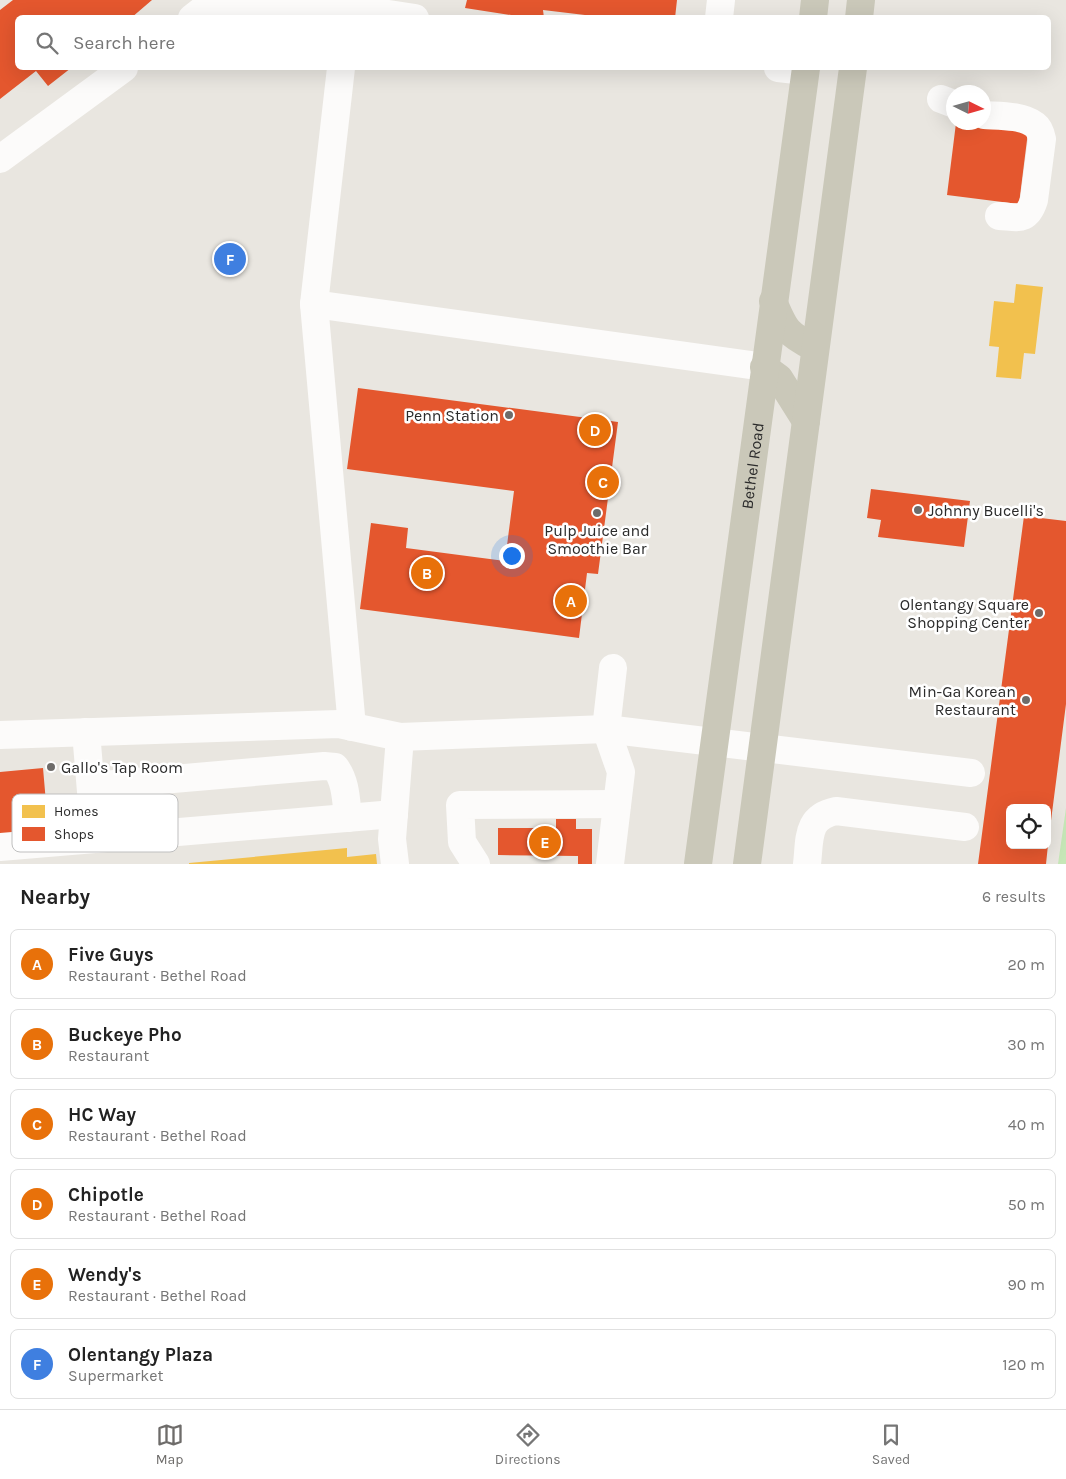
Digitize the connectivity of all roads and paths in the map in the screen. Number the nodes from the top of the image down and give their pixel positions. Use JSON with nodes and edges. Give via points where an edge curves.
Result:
{"nodes":[{"id":1,"x":721,"y":0,"type":"edge"},
{"id":2,"x":815,"y":0,"type":"edge"},
{"id":3,"x":862,"y":0,"type":"edge"},
{"id":4,"x":347,"y":13,"type":"edge"},
{"id":5,"x":196,"y":15,"type":"edge"},
{"id":6,"x":374,"y":15,"type":"edge"},
{"id":7,"x":719,"y":15,"type":"edge"},
{"id":8,"x":813,"y":15,"type":"edge"},
{"id":9,"x":860,"y":15,"type":"edge"},
{"id":10,"x":121,"y":70,"type":"edge"},
{"id":11,"x":341,"y":70,"type":"edge"},
{"id":12,"x":806,"y":70,"type":"edge"},
{"id":13,"x":853,"y":70,"type":"edge"},
{"id":14,"x":991,"y":116,"type":"edge"},
{"id":15,"x":0,"y":159,"type":"edge"},
{"id":16,"x":999,"y":216,"type":"dead end"},
{"id":17,"x":773,"y":301,"type":"junction"},
{"id":18,"x":314,"y":304,"type":"junction"},
{"id":19,"x":815,"y":348,"type":"junction"},
{"id":20,"x":764,"y":367,"type":"junction"},
{"id":21,"x":806,"y":421,"type":"junction"},
{"id":22,"x":613,"y":668,"type":"dead end"},
{"id":23,"x":352,"y":727,"type":"junction"},
{"id":24,"x":606,"y":729,"type":"junction"},
{"id":25,"x":86,"y":732,"type":"junction"},
{"id":26,"x":0,"y":735,"type":"edge"},
{"id":27,"x":400,"y":737,"type":"junction"},
{"id":28,"x":715,"y":743,"type":"junction"},
{"id":29,"x":764,"y":748,"type":"junction"},
{"id":30,"x":971,"y":773,"type":"dead end"},
{"id":31,"x":91,"y":786,"type":"junction"},
{"id":32,"x":92,"y":794,"type":"edge"},
{"id":33,"x":617,"y":804,"type":"junction"},
{"id":34,"x":394,"y":814,"type":"junction"},
{"id":35,"x":348,"y":818,"type":"junction"},
{"id":36,"x":965,"y":827,"type":"dead end"},
{"id":37,"x":178,"y":832,"type":"edge"},
{"id":38,"x":395,"y":864,"type":"edge"},
{"id":39,"x":476,"y":864,"type":"edge"},
{"id":40,"x":610,"y":864,"type":"edge"},
{"id":41,"x":698,"y":864,"type":"edge"},
{"id":42,"x":747,"y":864,"type":"edge"},
{"id":43,"x":807,"y":864,"type":"edge"}],
"edges":[{"from":1,"to":7,"type":"lane"},
{"from":2,"to":8,"type":"main road"},
{"from":3,"to":9,"type":"main road"},
{"from":4,"to":5,"type":"lane","via":[[205,8]]},
{"from":4,"to":6,"type":"lane"},
{"from":10,"to":15,"type":"lane"},
{"from":11,"to":18,"type":"lane"},
{"from":12,"to":17,"type":"main road","name":"Bethel Road"},
{"from":13,"to":19,"type":"main road"},
{"from":14,"to":16,"type":"lane","via":[[1020,119],[1035,125],[1042,139],[1031,209],[1023,217]]},
{"from":17,"to":19,"type":"main road","via":[[782,323],[794,338]]},
{"from":17,"to":20,"type":"main road","name":"Bethel Road"},
{"from":18,"to":20,"type":"lane"},
{"from":18,"to":23,"type":"lane"},
{"from":19,"to":21,"type":"main road"},
{"from":20,"to":21,"type":"main road","via":[[779,378]]},
{"from":20,"to":28,"type":"main road","name":"Bethel Road"},
{"from":21,"to":29,"type":"main road"},
{"from":22,"to":24,"type":"lane"},
{"from":23,"to":25,"type":"lane","via":[[339,724]]},
{"from":23,"to":27,"type":"lane"},
{"from":24,"to":27,"type":"lane"},
{"from":24,"to":28,"type":"lane"},
{"from":24,"to":33,"type":"lane","via":[[621,772]]},
{"from":25,"to":26,"type":"lane"},
{"from":25,"to":31,"type":"lane"},
{"from":27,"to":34,"type":"lane"},
{"from":28,"to":29,"type":"lane"},
{"from":28,"to":41,"type":"main road","name":"Bethel Road"},
{"from":29,"to":30,"type":"lane"},
{"from":29,"to":42,"type":"main road"},
{"from":31,"to":32,"type":"lane"},
{"from":31,"to":35,"type":"lane","via":[[335,767],[344,784]]},
{"from":33,"to":39,"type":"lane","via":[[460,805],[462,842]]},
{"from":33,"to":40,"type":"lane"},
{"from":34,"to":35,"type":"lane"},
{"from":34,"to":38,"type":"lane"},
{"from":35,"to":37,"type":"lane"},
{"from":36,"to":43,"type":"lane","via":[[836,811],[824,814],[816,821],[811,832]]}]}
